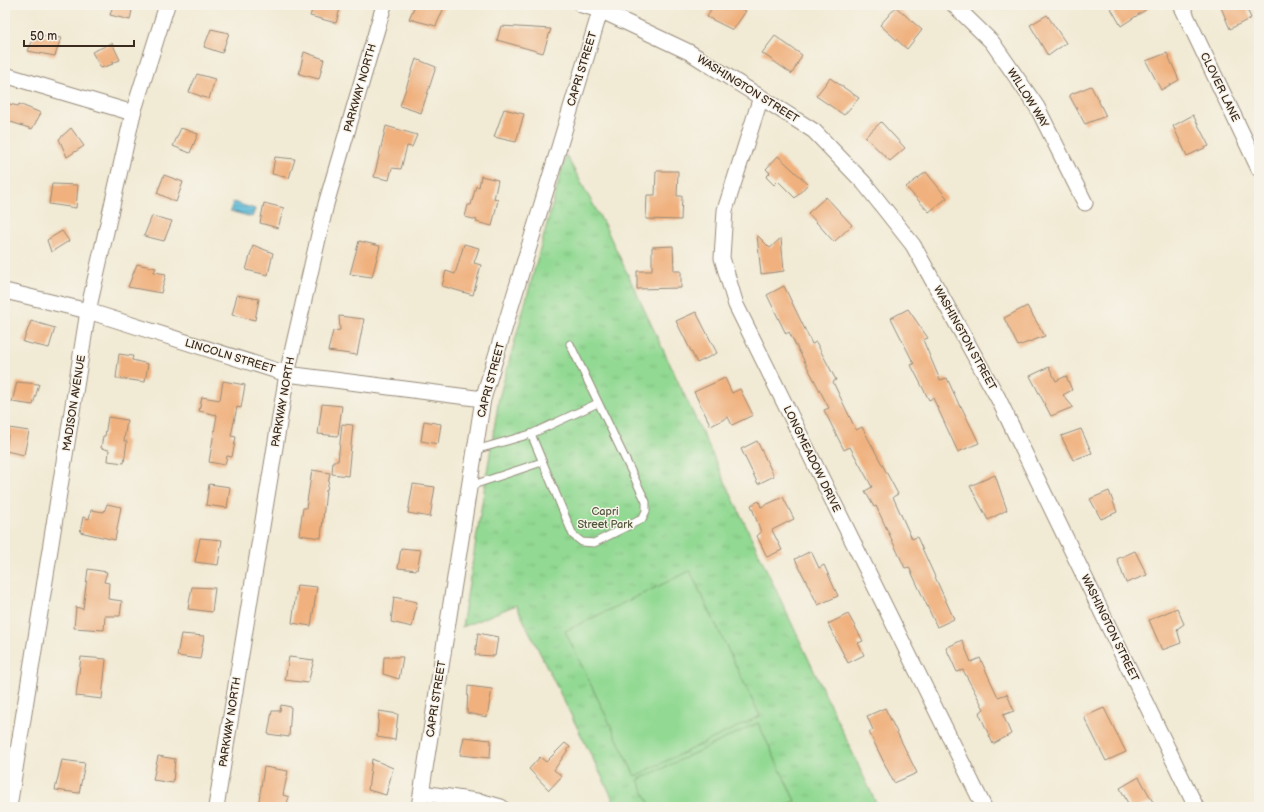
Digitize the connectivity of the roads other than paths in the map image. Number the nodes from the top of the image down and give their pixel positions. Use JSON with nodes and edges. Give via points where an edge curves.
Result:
{"nodes":[{"id":1,"x":167,"y":5,"type":"edge"},
{"id":2,"x":384,"y":5,"type":"edge"},
{"id":3,"x":582,"y":5,"type":"edge"},
{"id":4,"x":954,"y":5,"type":"edge"},
{"id":5,"x":1181,"y":5,"type":"edge"},
{"id":6,"x":601,"y":8,"type":"edge"},
{"id":7,"x":5,"y":76,"type":"edge"},
{"id":8,"x":761,"y":97,"type":"junction"},
{"id":9,"x":133,"y":113,"type":"junction"},
{"id":10,"x":1259,"y":169,"type":"edge"},
{"id":11,"x":1086,"y":203,"type":"dead end"},
{"id":12,"x":5,"y":291,"type":"edge"},
{"id":13,"x":88,"y":311,"type":"junction"},
{"id":14,"x":570,"y":344,"type":"dead end"},
{"id":15,"x":287,"y":374,"type":"junction"},
{"id":16,"x":484,"y":399,"type":"junction"},
{"id":17,"x":598,"y":403,"type":"junction"},
{"id":18,"x":531,"y":434,"type":"junction"},
{"id":19,"x":476,"y":450,"type":"junction"},
{"id":20,"x":542,"y":462,"type":"junction"},
{"id":21,"x":470,"y":486,"type":"junction"},
{"id":22,"x":420,"y":800,"type":"edge"},
{"id":23,"x":9,"y":807,"type":"edge"},
{"id":24,"x":216,"y":807,"type":"edge"},
{"id":25,"x":501,"y":807,"type":"edge"},
{"id":26,"x":984,"y":807,"type":"edge"},
{"id":27,"x":1196,"y":807,"type":"edge"}],
"edges":[{"from":1,"to":9,"type":"street","name":"MADISON AVENUE"},
{"from":2,"to":15,"type":"street","name":"PARKWAY NORTH","via":[[326,204]]},
{"from":3,"to":6,"type":"street","name":"WASHINGTON STREET"},
{"from":4,"to":11,"type":"street","name":"WILLOW WAY","via":[[992,42],[1037,107]]},
{"from":5,"to":10,"type":"street","name":"CLOVER LANE"},
{"from":6,"to":8,"type":"street","name":"WASHINGTON STREET","via":[[689,52]]},
{"from":6,"to":16,"type":"street","name":"CAPRI STREET"},
{"from":7,"to":9,"type":"street"},
{"from":8,"to":26,"type":"street","name":"LONGMEADOW DRIVE","via":[[725,210],[722,258],[736,305]]},
{"from":8,"to":27,"type":"street","name":"WASHINGTON STREET","via":[[814,131],[864,183],[914,245],[998,398]]},
{"from":9,"to":13,"type":"street","name":"MADISON AVENUE"},
{"from":12,"to":13,"type":"street","name":"LINCOLN STREET"},
{"from":13,"to":15,"type":"street","name":"LINCOLN STREET"},
{"from":13,"to":23,"type":"street","name":"MADISON AVENUE"},
{"from":14,"to":17,"type":"lane"},
{"from":15,"to":16,"type":"street","name":"LINCOLN STREET"},
{"from":15,"to":24,"type":"street","name":"PARKWAY NORTH"},
{"from":16,"to":19,"type":"street","name":"CAPRI STREET"},
{"from":17,"to":18,"type":"lane"},
{"from":17,"to":20,"type":"lane","via":[[646,502],[646,511],[642,519],[594,543],[582,542],[573,535]]},
{"from":18,"to":19,"type":"lane"},
{"from":18,"to":20,"type":"lane"},
{"from":19,"to":21,"type":"street","name":"CAPRI STREET"},
{"from":20,"to":21,"type":"lane"},
{"from":21,"to":22,"type":"street","name":"CAPRI STREET"},
{"from":22,"to":25,"type":"street","via":[[483,802]]}]}
